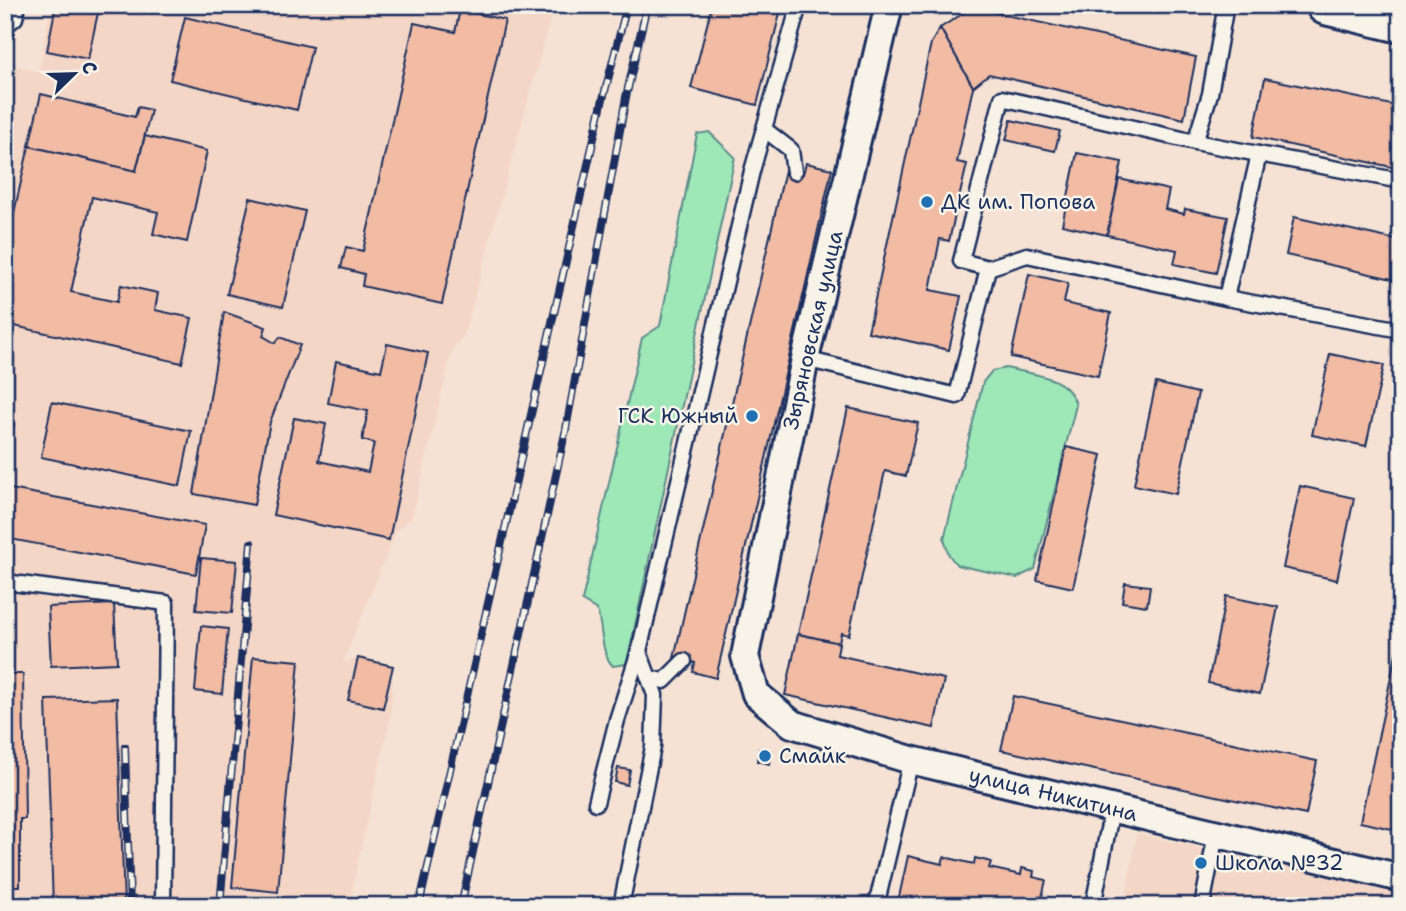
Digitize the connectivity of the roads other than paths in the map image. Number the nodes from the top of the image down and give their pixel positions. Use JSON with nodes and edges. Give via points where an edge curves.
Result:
{"nodes":[{"id":1,"x":18,"y":5,"type":"edge"},
{"id":2,"x":799,"y":5,"type":"edge"},
{"id":3,"x":888,"y":5,"type":"edge"},
{"id":4,"x":1226,"y":5,"type":"edge"},
{"id":5,"x":1326,"y":5,"type":"edge"},
{"id":6,"x":1401,"y":23,"type":"edge"},
{"id":7,"x":5,"y":26,"type":"edge"},
{"id":8,"x":764,"y":129,"type":"junction"},
{"id":9,"x":1195,"y":142,"type":"junction"},
{"id":10,"x":1259,"y":154,"type":"junction"},
{"id":11,"x":794,"y":172,"type":"dead end"},
{"id":12,"x":1401,"y":181,"type":"edge"},
{"id":13,"x":988,"y":268,"type":"junction"},
{"id":14,"x":1226,"y":298,"type":"junction"},
{"id":15,"x":1401,"y":330,"type":"edge"},
{"id":16,"x":805,"y":359,"type":"junction"},
{"id":17,"x":5,"y":582,"type":"edge"},
{"id":18,"x":639,"y":651,"type":"junction"},
{"id":19,"x":745,"y":656,"type":"joint"},
{"id":20,"x":684,"y":661,"type":"dead end"},
{"id":21,"x":649,"y":678,"type":"junction"},
{"id":22,"x":911,"y":761,"type":"junction"},
{"id":23,"x":596,"y":803,"type":"dead end"},
{"id":24,"x":1112,"y":809,"type":"junction"},
{"id":25,"x":1216,"y":834,"type":"junction"},
{"id":26,"x":1401,"y":878,"type":"edge"},
{"id":27,"x":163,"y":906,"type":"edge"},
{"id":28,"x":621,"y":906,"type":"edge"},
{"id":29,"x":876,"y":906,"type":"edge"},
{"id":30,"x":1093,"y":906,"type":"edge"},
{"id":31,"x":1202,"y":906,"type":"edge"}],
"edges":[{"from":1,"to":7,"type":"lane","via":[[15,18]]},
{"from":2,"to":8,"type":"lane"},
{"from":3,"to":16,"type":"street","name":"Зыряновская улица"},
{"from":4,"to":9,"type":"lane"},
{"from":5,"to":6,"type":"main road"},
{"from":8,"to":11,"type":"lane","via":[[791,150]]},
{"from":8,"to":18,"type":"lane"},
{"from":9,"to":10,"type":"lane"},
{"from":9,"to":13,"type":"lane","via":[[1002,98],[961,261]]},
{"from":10,"to":12,"type":"lane"},
{"from":10,"to":14,"type":"lane"},
{"from":13,"to":14,"type":"lane","via":[[1027,255]]},
{"from":13,"to":16,"type":"lane","via":[[957,396]]},
{"from":14,"to":15,"type":"lane"},
{"from":16,"to":19,"type":"street","name":"Зыряновская улица"},
{"from":17,"to":27,"type":"lane","via":[[166,604]]},
{"from":18,"to":21,"type":"lane"},
{"from":18,"to":23,"type":"lane"},
{"from":19,"to":22,"type":"street","name":"улица Никитина","via":[[756,694],[792,724]]},
{"from":20,"to":21,"type":"lane","via":[[664,681]]},
{"from":21,"to":28,"type":"lane","via":[[655,695],[653,747]]},
{"from":22,"to":24,"type":"street","name":"улица Никитина"},
{"from":22,"to":29,"type":"lane"},
{"from":24,"to":25,"type":"street","name":"улица Никитина"},
{"from":24,"to":30,"type":"lane"},
{"from":25,"to":26,"type":"street","name":"улица Никитина"},
{"from":25,"to":31,"type":"lane"}]}
